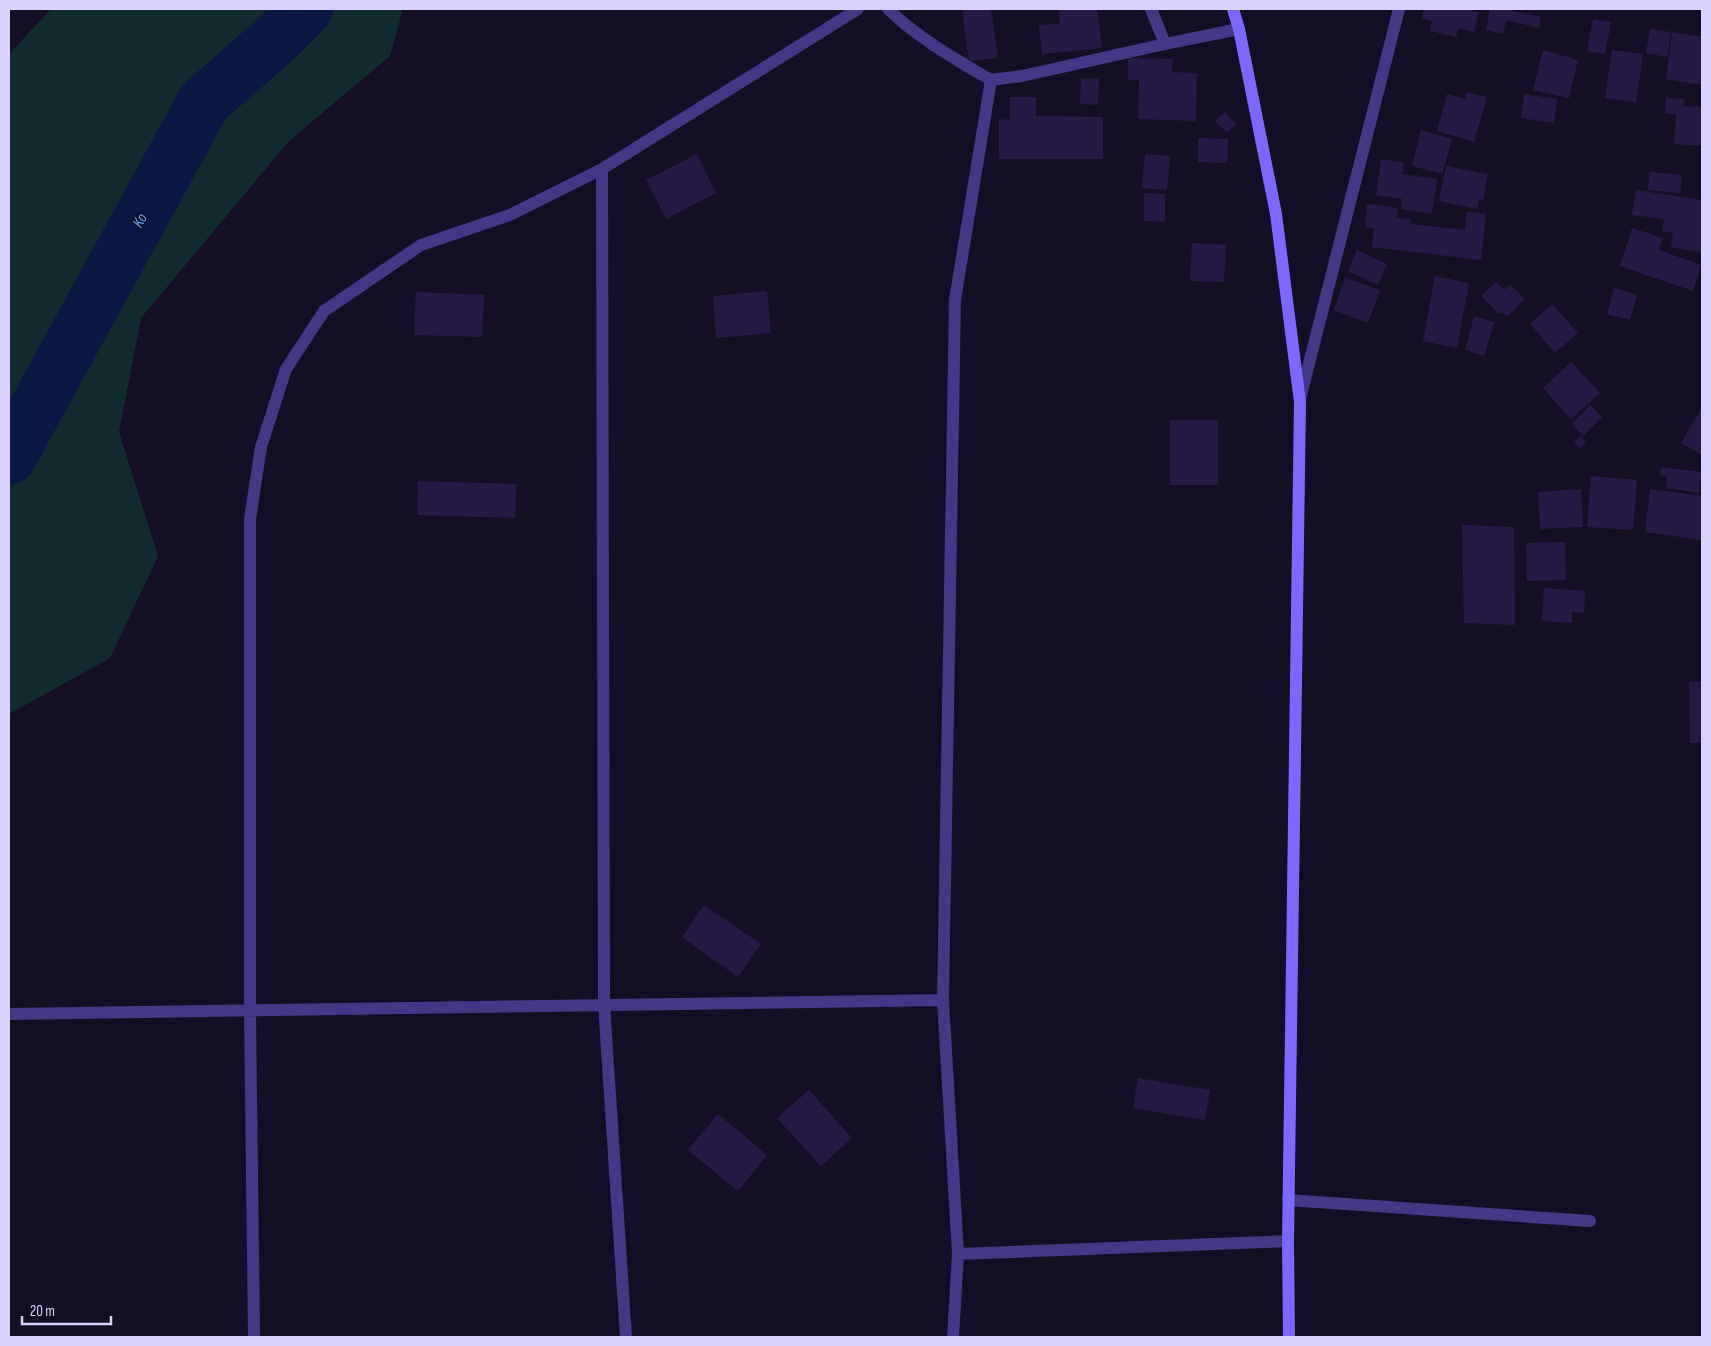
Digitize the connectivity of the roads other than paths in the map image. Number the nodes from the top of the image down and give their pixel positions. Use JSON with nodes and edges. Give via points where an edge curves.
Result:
{"nodes":[{"id":1,"x":858,"y":9,"type":"edge"},
{"id":2,"x":888,"y":9,"type":"edge"},
{"id":3,"x":1151,"y":9,"type":"edge"},
{"id":4,"x":1233,"y":9,"type":"edge"},
{"id":5,"x":1399,"y":9,"type":"edge"},
{"id":6,"x":1239,"y":29,"type":"junction"},
{"id":7,"x":1164,"y":44,"type":"junction"},
{"id":8,"x":991,"y":80,"type":"junction"},
{"id":9,"x":602,"y":169,"type":"junction"},
{"id":10,"x":1300,"y":402,"type":"junction"},
{"id":11,"x":943,"y":1000,"type":"junction"},
{"id":12,"x":604,"y":1004,"type":"junction"},
{"id":13,"x":250,"y":1011,"type":"junction"},
{"id":14,"x":9,"y":1014,"type":"edge"},
{"id":15,"x":1288,"y":1200,"type":"junction"},
{"id":16,"x":1590,"y":1220,"type":"dead end"},
{"id":17,"x":1288,"y":1240,"type":"junction"},
{"id":18,"x":958,"y":1254,"type":"junction"},
{"id":19,"x":254,"y":1337,"type":"edge"},
{"id":20,"x":626,"y":1337,"type":"edge"},
{"id":21,"x":954,"y":1337,"type":"edge"},
{"id":22,"x":1289,"y":1337,"type":"edge"}],
"edges":[{"from":1,"to":9,"type":"street"},
{"from":2,"to":8,"type":"street","via":[[906,26]]},
{"from":3,"to":7,"type":"street"},
{"from":4,"to":6,"type":"main road"},
{"from":5,"to":10,"type":"street"},
{"from":6,"to":7,"type":"street"},
{"from":6,"to":10,"type":"main road","via":[[1276,214]]},
{"from":7,"to":8,"type":"street"},
{"from":8,"to":11,"type":"street","via":[[955,300]]},
{"from":9,"to":12,"type":"street"},
{"from":9,"to":13,"type":"street","via":[[510,215],[421,245],[324,311],[286,369],[261,447],[250,519]]},
{"from":10,"to":15,"type":"main road"},
{"from":11,"to":12,"type":"street"},
{"from":11,"to":18,"type":"street"},
{"from":12,"to":13,"type":"street"},
{"from":12,"to":20,"type":"street"},
{"from":13,"to":14,"type":"street"},
{"from":13,"to":19,"type":"street"},
{"from":15,"to":16,"type":"street"},
{"from":15,"to":17,"type":"main road"},
{"from":17,"to":18,"type":"street"},
{"from":17,"to":22,"type":"main road"},
{"from":18,"to":21,"type":"street"}]}
